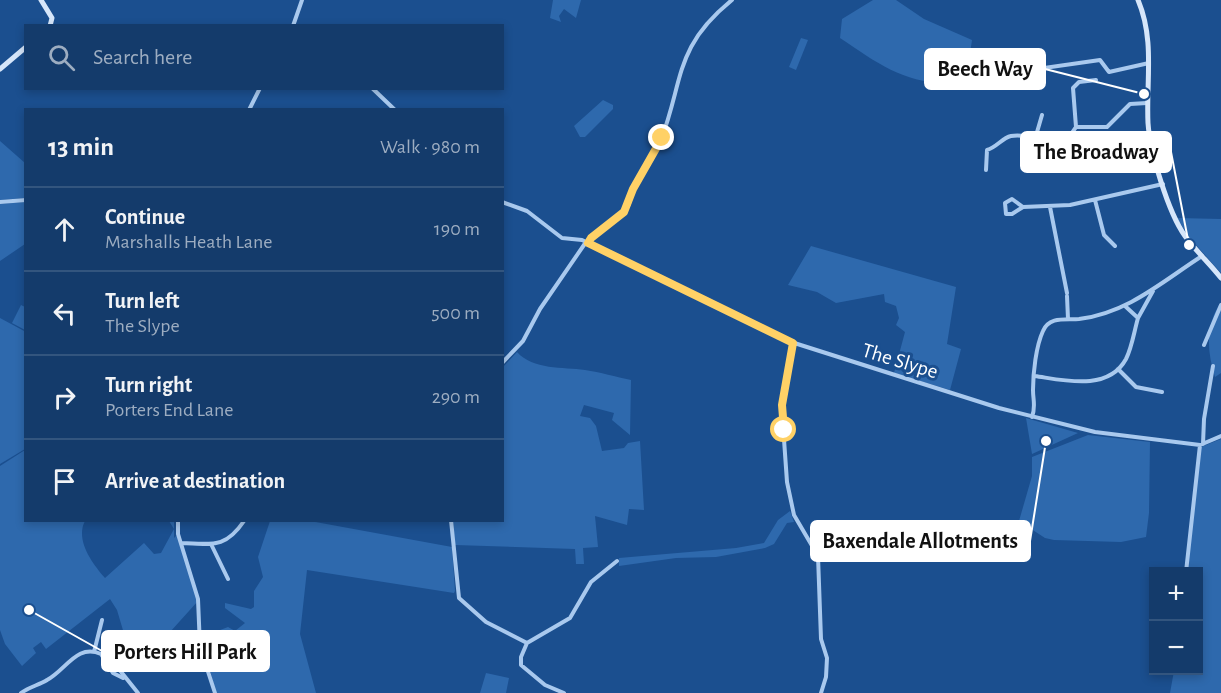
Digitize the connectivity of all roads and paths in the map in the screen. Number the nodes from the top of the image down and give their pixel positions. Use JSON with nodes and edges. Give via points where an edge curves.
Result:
{"nodes":[{"id":1,"x":41,"y":0,"type":"edge"},
{"id":2,"x":302,"y":0,"type":"edge"},
{"id":3,"x":732,"y":0,"type":"edge"},
{"id":4,"x":1138,"y":0,"type":"edge"},
{"id":5,"x":50,"y":24,"type":"edge"},
{"id":6,"x":294,"y":24,"type":"edge"},
{"id":7,"x":24,"y":49,"type":"edge"},
{"id":8,"x":1150,"y":63,"type":"junction"},
{"id":9,"x":0,"y":69,"type":"edge"},
{"id":10,"x":988,"y":76,"type":"dead end"},
{"id":11,"x":1096,"y":80,"type":"dead end"},
{"id":12,"x":259,"y":90,"type":"edge"},
{"id":13,"x":374,"y":90,"type":"edge"},
{"id":14,"x":1148,"y":103,"type":"junction"},
{"id":15,"x":250,"y":108,"type":"edge"},
{"id":16,"x":393,"y":108,"type":"edge"},
{"id":17,"x":1042,"y":115,"type":"dead end"},
{"id":18,"x":1076,"y":127,"type":"junction"},
{"id":19,"x":1035,"y":139,"type":"junction"},
{"id":20,"x":986,"y":170,"type":"dead end"},
{"id":21,"x":1163,"y":184,"type":"junction"},
{"id":22,"x":24,"y":200,"type":"edge"},
{"id":23,"x":1095,"y":200,"type":"junction"},
{"id":24,"x":0,"y":202,"type":"edge"},
{"id":25,"x":504,"y":203,"type":"edge"},
{"id":26,"x":1023,"y":207,"type":"junction"},
{"id":27,"x":1050,"y":207,"type":"junction"},
{"id":28,"x":591,"y":238,"type":"junction"},
{"id":29,"x":580,"y":239,"type":"junction"},
{"id":30,"x":587,"y":243,"type":"junction"},
{"id":31,"x":1115,"y":246,"type":"dead end"},
{"id":32,"x":1202,"y":256,"type":"junction"},
{"id":33,"x":1221,"y":278,"type":"edge"},
{"id":34,"x":1154,"y":290,"type":"junction"},
{"id":35,"x":1221,"y":305,"type":"edge"},
{"id":36,"x":1124,"y":306,"type":"junction"},
{"id":37,"x":1138,"y":318,"type":"junction"},
{"id":38,"x":1068,"y":320,"type":"junction"},
{"id":39,"x":793,"y":343,"type":"junction"},
{"id":40,"x":1204,"y":345,"type":"dead end"},
{"id":41,"x":504,"y":361,"type":"edge"},
{"id":42,"x":1213,"y":366,"type":"dead end"},
{"id":43,"x":1118,"y":369,"type":"junction"},
{"id":44,"x":1035,"y":376,"type":"junction"},
{"id":45,"x":1162,"y":392,"type":"dead end"},
{"id":46,"x":1032,"y":417,"type":"junction"},
{"id":47,"x":1221,"y":436,"type":"edge"},
{"id":48,"x":1201,"y":445,"type":"junction"},
{"id":49,"x":178,"y":522,"type":"edge"},
{"id":50,"x":243,"y":522,"type":"edge"},
{"id":51,"x":451,"y":522,"type":"edge"},
{"id":52,"x":182,"y":543,"type":"junction"},
{"id":53,"x":211,"y":544,"type":"junction"},
{"id":54,"x":617,"y":561,"type":"dead end"},
{"id":55,"x":1187,"y":567,"type":"edge"},
{"id":56,"x":228,"y":579,"type":"dead end"},
{"id":57,"x":102,"y":620,"type":"dead end"},
{"id":58,"x":526,"y":643,"type":"junction"},
{"id":59,"x":94,"y":651,"type":"junction"},
{"id":60,"x":108,"y":663,"type":"junction"},
{"id":61,"x":118,"y":668,"type":"junction"},
{"id":62,"x":113,"y":673,"type":"junction"},
{"id":63,"x":123,"y":678,"type":"junction"},
{"id":64,"x":551,"y":688,"type":"junction"},
{"id":65,"x":24,"y":692,"type":"edge"},
{"id":66,"x":138,"y":693,"type":"edge"},
{"id":67,"x":214,"y":693,"type":"edge"},
{"id":68,"x":548,"y":693,"type":"edge"},
{"id":69,"x":564,"y":693,"type":"edge"},
{"id":70,"x":821,"y":693,"type":"edge"}],
"edges":[{"from":1,"to":5,"type":"street","via":[[52,18]]},
{"from":2,"to":6,"type":"street"},
{"from":3,"to":28,"type":"street","via":[[714,16],[689,50],[679,71],[662,138],[633,189],[629,204]]},
{"from":4,"to":8,"type":"street","via":[[1145,20]]},
{"from":7,"to":9,"type":"street"},
{"from":8,"to":10,"type":"street","via":[[1109,72],[1100,60]]},
{"from":8,"to":14,"type":"street"},
{"from":11,"to":18,"type":"street","via":[[1079,82],[1072,88]]},
{"from":12,"to":15,"type":"street"},
{"from":13,"to":16,"type":"street"},
{"from":14,"to":18,"type":"street","via":[[1127,106],[1107,127]]},
{"from":14,"to":21,"type":"street","via":[[1150,139]]},
{"from":17,"to":19,"type":"street"},
{"from":18,"to":19,"type":"street","via":[[1062,140]]},
{"from":19,"to":20,"type":"street","via":[[1010,136],[987,150]]},
{"from":21,"to":23,"type":"street"},
{"from":21,"to":32,"type":"street","via":[[1175,220]]},
{"from":22,"to":24,"type":"street"},
{"from":23,"to":27,"type":"street"},
{"from":23,"to":31,"type":"street","via":[[1104,235]]},
{"from":25,"to":29,"type":"street","via":[[527,211],[562,238]]},
{"from":26,"to":26,"type":"street","via":[[1012,214],[1006,214],[1004,209],[1012,199]]},
{"from":26,"to":27,"type":"street"},
{"from":27,"to":38,"type":"street"},
{"from":28,"to":29,"type":"street"},
{"from":28,"to":30,"type":"street"},
{"from":29,"to":30,"type":"street","name":"The Slype"},
{"from":30,"to":39,"type":"street","name":"The Slype"},
{"from":30,"to":41,"type":"street","via":[[540,309],[523,341]]},
{"from":32,"to":33,"type":"street"},
{"from":32,"to":34,"type":"street"},
{"from":34,"to":36,"type":"street"},
{"from":34,"to":37,"type":"street"},
{"from":35,"to":40,"type":"street"},
{"from":36,"to":37,"type":"street"},
{"from":36,"to":38,"type":"street","via":[[1089,318]]},
{"from":37,"to":43,"type":"street","via":[[1126,359]]},
{"from":38,"to":44,"type":"street","via":[[1051,321],[1045,327]]},
{"from":39,"to":46,"type":"street","name":"The Slype"},
{"from":39,"to":70,"type":"street","via":[[782,411],[787,482],[794,515],[818,556],[821,639],[827,658]]},
{"from":42,"to":48,"type":"street"},
{"from":43,"to":44,"type":"street","via":[[1098,380],[1083,382]]},
{"from":43,"to":45,"type":"street","via":[[1136,387]]},
{"from":44,"to":46,"type":"street"},
{"from":46,"to":48,"type":"street","name":"The Slype","via":[[1082,430]]},
{"from":47,"to":48,"type":"street"},
{"from":48,"to":55,"type":"street"},
{"from":49,"to":52,"type":"street"},
{"from":50,"to":53,"type":"street","via":[[231,538]]},
{"from":51,"to":58,"type":"street","via":[[459,598],[486,622]]},
{"from":52,"to":53,"type":"street"},
{"from":52,"to":67,"type":"street","via":[[198,599],[200,647]]},
{"from":53,"to":56,"type":"street"},
{"from":54,"to":58,"type":"street","via":[[591,582],[570,618]]},
{"from":57,"to":59,"type":"street"},
{"from":58,"to":64,"type":"street","via":[[521,664]]},
{"from":59,"to":60,"type":"street"},
{"from":59,"to":65,"type":"street","via":[[78,654],[49,679]]},
{"from":60,"to":61,"type":"street"},
{"from":60,"to":62,"type":"street"},
{"from":61,"to":62,"type":"street"},
{"from":61,"to":63,"type":"street"},
{"from":62,"to":63,"type":"street"},
{"from":63,"to":66,"type":"street"},
{"from":64,"to":68,"type":"street"},
{"from":64,"to":69,"type":"street"}]}
